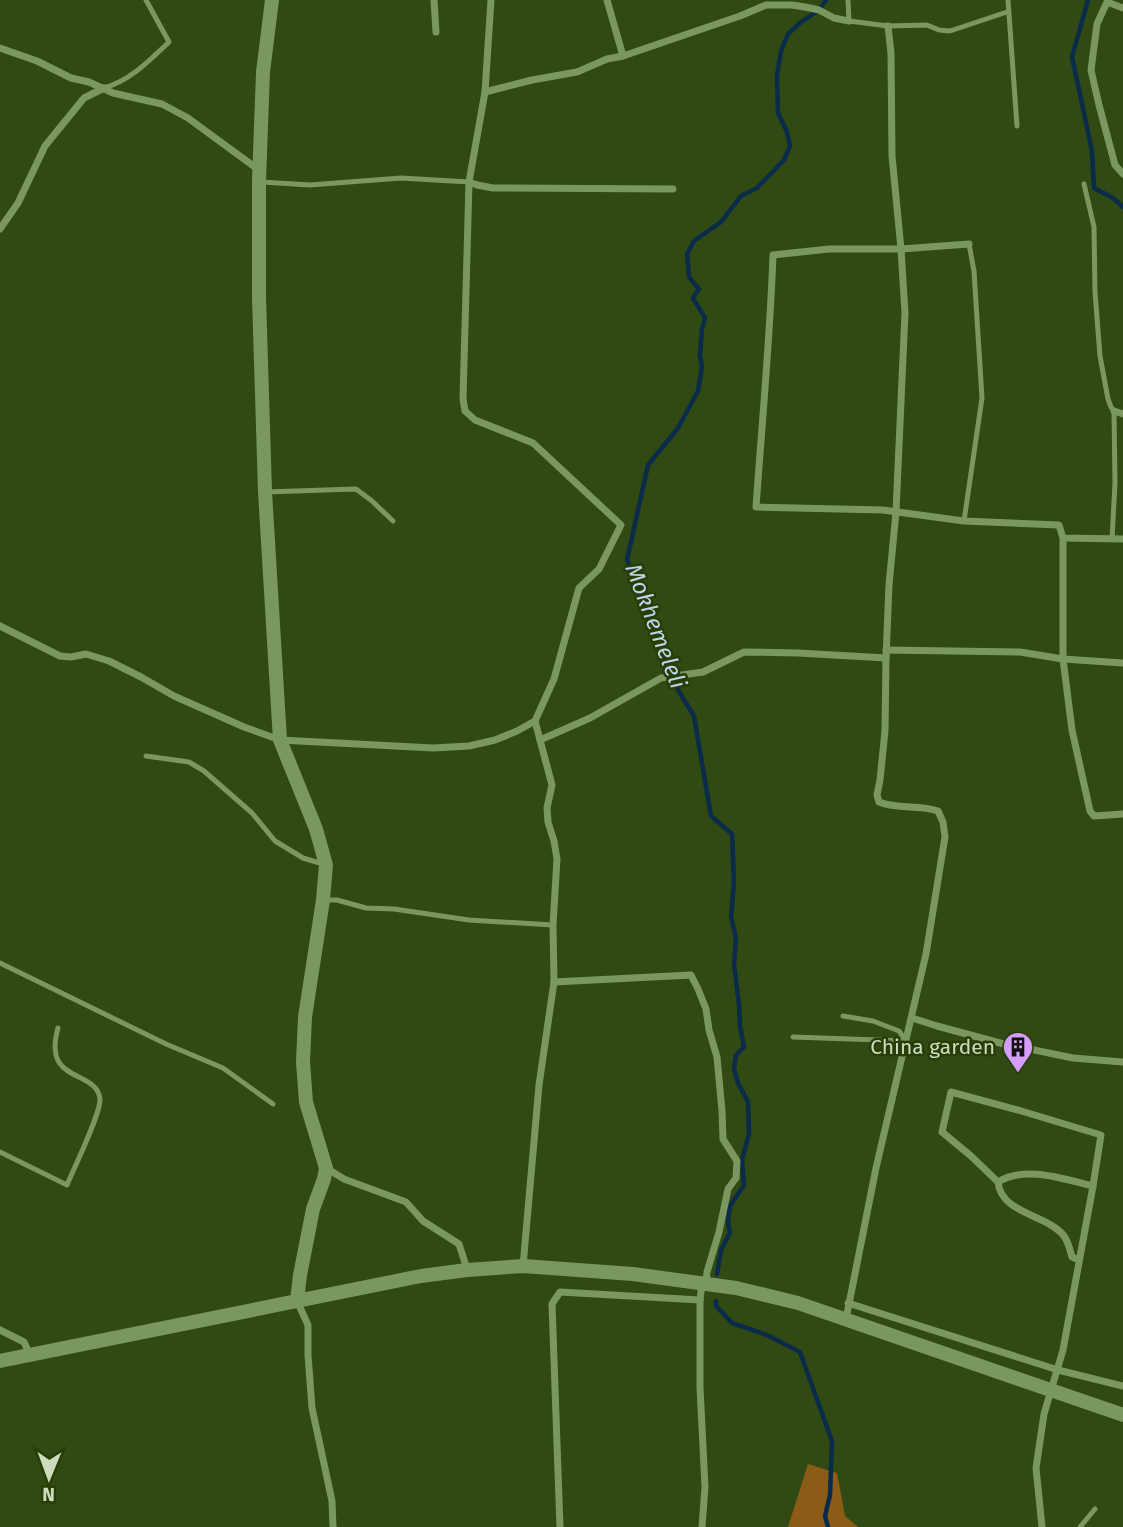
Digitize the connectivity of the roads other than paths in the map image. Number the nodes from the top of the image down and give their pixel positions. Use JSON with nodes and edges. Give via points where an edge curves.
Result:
{"nodes":[{"id":1,"x":146,"y":0,"type":"edge"},
{"id":2,"x":272,"y":0,"type":"edge"},
{"id":3,"x":434,"y":0,"type":"edge"},
{"id":4,"x":491,"y":0,"type":"edge"},
{"id":5,"x":607,"y":0,"type":"edge"},
{"id":6,"x":848,"y":0,"type":"edge"},
{"id":7,"x":1008,"y":0,"type":"edge"},
{"id":8,"x":1123,"y":8,"type":"edge"},
{"id":9,"x":1007,"y":12,"type":"junction"},
{"id":10,"x":849,"y":21,"type":"junction"},
{"id":11,"x":888,"y":26,"type":"junction"},
{"id":12,"x":436,"y":32,"type":"dead end"},
{"id":13,"x":0,"y":48,"type":"edge"},
{"id":14,"x":624,"y":56,"type":"junction"},
{"id":15,"x":104,"y":88,"type":"junction"},
{"id":16,"x":485,"y":92,"type":"junction"},
{"id":17,"x":1017,"y":126,"type":"dead end"},
{"id":18,"x":1123,"y":174,"type":"edge"},
{"id":19,"x":259,"y":176,"type":"junction"},
{"id":20,"x":469,"y":182,"type":"junction"},
{"id":21,"x":1084,"y":184,"type":"dead end"},
{"id":22,"x":673,"y":189,"type":"dead end"},
{"id":23,"x":0,"y":229,"type":"edge"},
{"id":24,"x":969,"y":244,"type":"joint"},
{"id":25,"x":901,"y":249,"type":"junction"},
{"id":26,"x":1119,"y":413,"type":"edge"},
{"id":27,"x":265,"y":492,"type":"junction"},
{"id":28,"x":896,"y":512,"type":"junction"},
{"id":29,"x":964,"y":521,"type":"junction"},
{"id":30,"x":393,"y":522,"type":"dead end"},
{"id":31,"x":1063,"y":538,"type":"junction"},
{"id":32,"x":1112,"y":539,"type":"junction"},
{"id":33,"x":1123,"y":539,"type":"edge"},
{"id":34,"x":0,"y":626,"type":"edge"},
{"id":35,"x":886,"y":654,"type":"junction"},
{"id":36,"x":1063,"y":659,"type":"junction"},
{"id":37,"x":1123,"y":663,"type":"edge"},
{"id":38,"x":535,"y":721,"type":"junction"},
{"id":39,"x":280,"y":740,"type":"junction"},
{"id":40,"x":540,"y":740,"type":"junction"},
{"id":41,"x":146,"y":755,"type":"dead end"},
{"id":42,"x":1123,"y":814,"type":"edge"},
{"id":43,"x":326,"y":865,"type":"junction"},
{"id":44,"x":323,"y":900,"type":"junction"},
{"id":45,"x":553,"y":925,"type":"junction"},
{"id":46,"x":0,"y":963,"type":"edge"},
{"id":47,"x":554,"y":982,"type":"junction"},
{"id":48,"x":843,"y":1016,"type":"dead end"},
{"id":49,"x":912,"y":1018,"type":"junction"},
{"id":50,"x":58,"y":1028,"type":"dead end"},
{"id":51,"x":793,"y":1037,"type":"dead end"},
{"id":52,"x":906,"y":1041,"type":"junction"},
{"id":53,"x":1123,"y":1062,"type":"edge"},
{"id":54,"x":273,"y":1104,"type":"dead end"},
{"id":55,"x":0,"y":1152,"type":"edge"},
{"id":56,"x":326,"y":1168,"type":"junction"},
{"id":57,"x":998,"y":1182,"type":"junction"},
{"id":58,"x":1093,"y":1186,"type":"junction"},
{"id":59,"x":1079,"y":1260,"type":"junction"},
{"id":60,"x":523,"y":1266,"type":"junction"},
{"id":61,"x":467,"y":1270,"type":"junction"},
{"id":62,"x":704,"y":1282,"type":"junction"},
{"id":63,"x":700,"y":1300,"type":"junction"},
{"id":64,"x":297,"y":1301,"type":"junction"},
{"id":65,"x":848,"y":1303,"type":"junction"},
{"id":66,"x":846,"y":1319,"type":"junction"},
{"id":67,"x":0,"y":1330,"type":"edge"},
{"id":68,"x":31,"y":1356,"type":"junction"},
{"id":69,"x":0,"y":1361,"type":"edge"},
{"id":70,"x":1058,"y":1370,"type":"junction"},
{"id":71,"x":1123,"y":1386,"type":"edge"},
{"id":72,"x":1052,"y":1391,"type":"junction"},
{"id":73,"x":1123,"y":1415,"type":"edge"},
{"id":74,"x":1095,"y":1509,"type":"dead end"},
{"id":75,"x":333,"y":1527,"type":"edge"},
{"id":76,"x":560,"y":1527,"type":"edge"},
{"id":77,"x":702,"y":1527,"type":"edge"},
{"id":78,"x":1042,"y":1527,"type":"edge"},
{"id":79,"x":1080,"y":1527,"type":"edge"}],
"edges":[{"from":1,"to":15,"type":"lane","via":[[169,42],[138,71]]},
{"from":2,"to":19,"type":"street","via":[[262,72]]},
{"from":3,"to":12,"type":"street"},
{"from":4,"to":16,"type":"street"},
{"from":5,"to":14,"type":"street"},
{"from":6,"to":10,"type":"lane"},
{"from":7,"to":9,"type":"lane"},
{"from":8,"to":18,"type":"street","via":[[1107,2],[1097,24],[1091,70],[1115,165]]},
{"from":9,"to":11,"type":"lane","via":[[950,31],[927,25]]},
{"from":9,"to":17,"type":"lane"},
{"from":10,"to":11,"type":"lane"},
{"from":10,"to":14,"type":"street","via":[[805,7],[766,5]]},
{"from":11,"to":25,"type":"street","via":[[892,156]]},
{"from":13,"to":15,"type":"street"},
{"from":14,"to":16,"type":"street","via":[[577,72]]},
{"from":15,"to":19,"type":"street","via":[[162,104],[188,118]]},
{"from":15,"to":23,"type":"street","via":[[84,99],[45,146]]},
{"from":16,"to":20,"type":"street"},
{"from":19,"to":20,"type":"lane","via":[[310,185],[401,178]]},
{"from":19,"to":27,"type":"street"},
{"from":20,"to":22,"type":"street","via":[[493,188]]},
{"from":20,"to":38,"type":"street","via":[[465,411],[475,420],[533,443],[621,525],[599,569],[579,589],[554,680]]},
{"from":21,"to":26,"type":"lane","via":[[1094,227],[1100,356],[1108,399]]},
{"from":24,"to":25,"type":"street"},
{"from":24,"to":29,"type":"lane","via":[[982,398]]},
{"from":25,"to":28,"type":"street","via":[[905,313]]},
{"from":25,"to":28,"type":"street","via":[[773,255],[756,507]]},
{"from":26,"to":32,"type":"lane"},
{"from":27,"to":30,"type":"lane","via":[[356,489]]},
{"from":27,"to":39,"type":"street"},
{"from":28,"to":29,"type":"street"},
{"from":28,"to":35,"type":"street"},
{"from":29,"to":31,"type":"street","via":[[1059,525]]},
{"from":31,"to":32,"type":"street"},
{"from":31,"to":36,"type":"street"},
{"from":32,"to":33,"type":"street"},
{"from":34,"to":39,"type":"street","via":[[61,656],[86,654],[109,662],[174,696]]},
{"from":35,"to":36,"type":"street","via":[[1020,652]]},
{"from":35,"to":40,"type":"street","via":[[744,652],[703,672],[661,678]]},
{"from":35,"to":49,"type":"street","via":[[879,802],[938,811],[945,837]]},
{"from":36,"to":37,"type":"street"},
{"from":36,"to":42,"type":"street","via":[[1072,730],[1090,811],[1094,816]]},
{"from":38,"to":39,"type":"street","via":[[506,736],[469,746]]},
{"from":38,"to":40,"type":"street"},
{"from":39,"to":43,"type":"street"},
{"from":40,"to":45,"type":"street","via":[[552,785],[547,808],[556,859]]},
{"from":41,"to":43,"type":"lane","via":[[189,762],[204,771],[252,813],[275,841]]},
{"from":43,"to":44,"type":"street"},
{"from":44,"to":45,"type":"lane","via":[[469,920]]},
{"from":44,"to":56,"type":"street","via":[[305,1017],[303,1062],[306,1102]]},
{"from":45,"to":47,"type":"street"},
{"from":46,"to":54,"type":"lane","via":[[223,1068]]},
{"from":47,"to":60,"type":"street","via":[[539,1085]]},
{"from":47,"to":62,"type":"street","via":[[691,975],[706,1009],[717,1057],[723,1139],[737,1161],[736,1178],[728,1189]]},
{"from":48,"to":52,"type":"lane","via":[[899,1031]]},
{"from":49,"to":52,"type":"street"},
{"from":49,"to":53,"type":"street","via":[[1000,1043],[1073,1058]]},
{"from":50,"to":55,"type":"lane","via":[[54,1051],[62,1068],[95,1087],[100,1098],[67,1185]]},
{"from":51,"to":52,"type":"lane"},
{"from":52,"to":65,"type":"street"},
{"from":56,"to":61,"type":"street","via":[[406,1202],[423,1221],[459,1244]]},
{"from":56,"to":64,"type":"street","via":[[313,1209]]},
{"from":57,"to":58,"type":"street","via":[[1018,1175],[1047,1174]]},
{"from":57,"to":58,"type":"street","via":[[942,1132],[951,1092],[1101,1135]]},
{"from":57,"to":59,"type":"street","via":[[1007,1202],[1065,1236],[1072,1257]]},
{"from":58,"to":59,"type":"street"},
{"from":59,"to":70,"type":"street"},
{"from":60,"to":61,"type":"street"},
{"from":60,"to":62,"type":"street"},
{"from":61,"to":64,"type":"street"},
{"from":62,"to":63,"type":"street"},
{"from":62,"to":66,"type":"street"},
{"from":63,"to":76,"type":"street","via":[[561,1292],[552,1304]]},
{"from":63,"to":77,"type":"street"},
{"from":64,"to":68,"type":"street"},
{"from":64,"to":75,"type":"street","via":[[308,1325],[312,1408],[332,1501]]},
{"from":65,"to":66,"type":"street"},
{"from":65,"to":70,"type":"street"},
{"from":66,"to":72,"type":"street"},
{"from":67,"to":68,"type":"street","via":[[24,1342]]},
{"from":68,"to":69,"type":"street"},
{"from":70,"to":71,"type":"street"},
{"from":70,"to":72,"type":"street"},
{"from":72,"to":73,"type":"street"},
{"from":72,"to":78,"type":"street","via":[[1036,1468]]},
{"from":74,"to":79,"type":"lane"}]}
